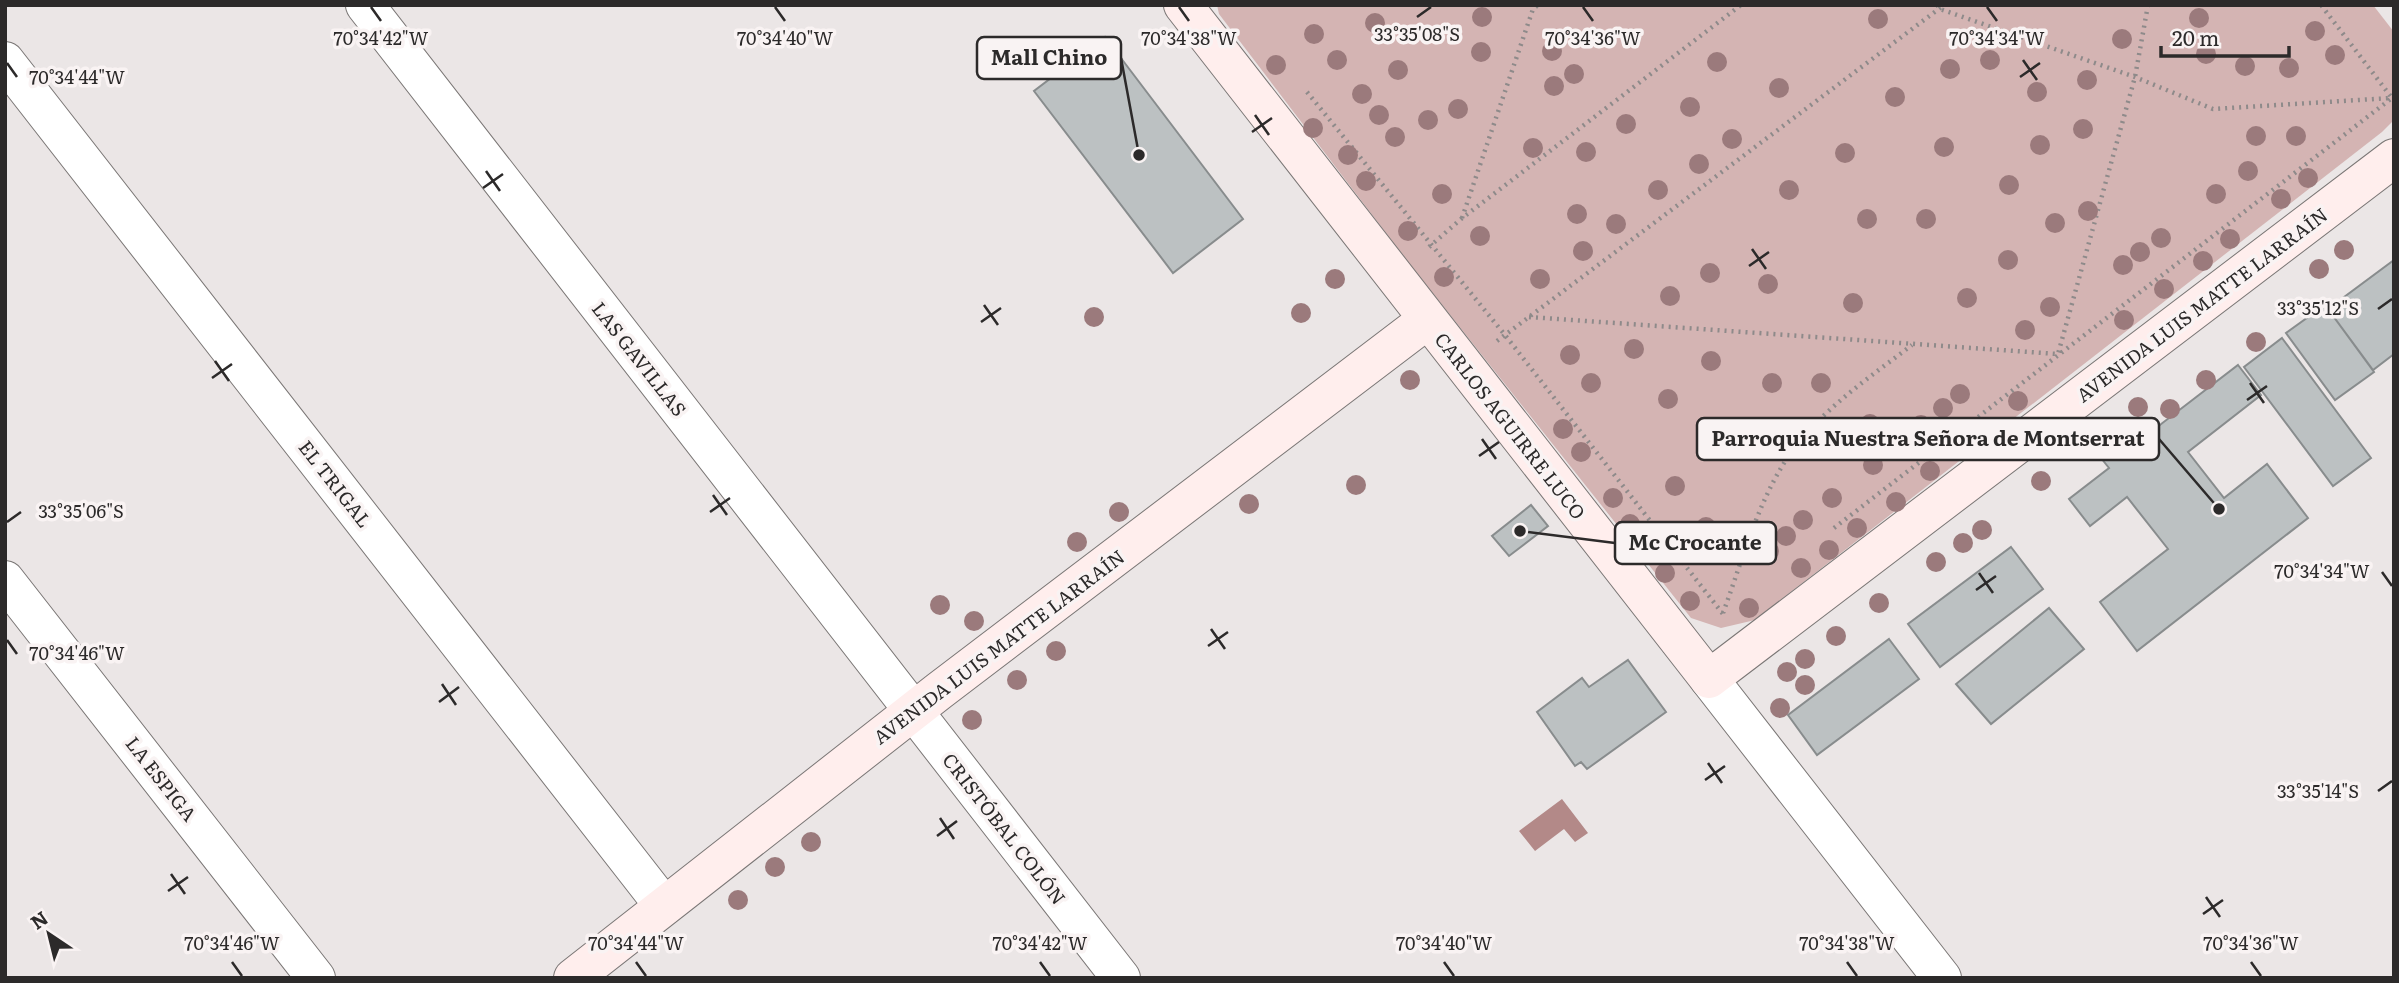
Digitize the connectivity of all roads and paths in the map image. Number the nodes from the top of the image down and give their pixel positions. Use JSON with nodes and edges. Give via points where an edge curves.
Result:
{"nodes":[{"id":1,"x":365,"y":5,"type":"edge"},
{"id":2,"x":1183,"y":5,"type":"edge"},
{"id":3,"x":1538,"y":5,"type":"edge"},
{"id":4,"x":1741,"y":5,"type":"edge"},
{"id":5,"x":2147,"y":5,"type":"edge"},
{"id":6,"x":2320,"y":5,"type":"edge"},
{"id":7,"x":1940,"y":6,"type":"edge"},
{"id":8,"x":5,"y":61,"type":"edge"},
{"id":9,"x":2135,"y":77,"type":"junction"},
{"id":10,"x":1302,"y":85,"type":"dead end"},
{"id":11,"x":2392,"y":97,"type":"edge"},
{"id":12,"x":2394,"y":158,"type":"edge"},
{"id":13,"x":1461,"y":219,"type":"junction"},
{"id":14,"x":1430,"y":246,"type":"junction"},
{"id":15,"x":1392,"y":274,"type":"junction"},
{"id":16,"x":1529,"y":317,"type":"junction"},
{"id":17,"x":1427,"y":320,"type":"junction"},
{"id":18,"x":1505,"y":335,"type":"junction"},
{"id":19,"x":1913,"y":344,"type":"junction"},
{"id":20,"x":2058,"y":354,"type":"junction"},
{"id":21,"x":1463,"y":365,"type":"junction"},
{"id":22,"x":1831,"y":530,"type":"dead end"},
{"id":23,"x":5,"y":580,"type":"edge"},
{"id":24,"x":1734,"y":606,"type":"dead end"},
{"id":25,"x":1723,"y":614,"type":"junction"},
{"id":26,"x":1721,"y":671,"type":"junction"},
{"id":27,"x":913,"y":712,"type":"junction"},
{"id":28,"x":664,"y":906,"type":"junction"},
{"id":29,"x":316,"y":978,"type":"edge"},
{"id":30,"x":573,"y":978,"type":"edge"},
{"id":31,"x":1121,"y":978,"type":"edge"},
{"id":32,"x":1942,"y":978,"type":"edge"}],
"edges":[{"from":1,"to":27,"type":"street","name":"LAS GAVILLAS"},
{"from":2,"to":15,"type":"street","name":"CARLOS AGUIRRE LUCO"},
{"from":3,"to":13,"type":"path"},
{"from":4,"to":13,"type":"path"},
{"from":5,"to":9,"type":"path"},
{"from":6,"to":11,"type":"path"},
{"from":7,"to":9,"type":"path"},
{"from":7,"to":16,"type":"path"},
{"from":8,"to":28,"type":"street","name":"EL TRIGAL"},
{"from":9,"to":11,"type":"path","via":[[2213,109]]},
{"from":9,"to":20,"type":"path"},
{"from":10,"to":14,"type":"path"},
{"from":11,"to":20,"type":"path"},
{"from":12,"to":26,"type":"street","name":"AVENIDA LUIS MATTE LARRAÍN"},
{"from":13,"to":14,"type":"path"},
{"from":14,"to":15,"type":"path"},
{"from":14,"to":18,"type":"path"},
{"from":15,"to":17,"type":"street","name":"CARLOS AGUIRRE LUCO"},
{"from":16,"to":18,"type":"path"},
{"from":16,"to":19,"type":"path"},
{"from":17,"to":21,"type":"street","name":"CARLOS AGUIRRE LUCO"},
{"from":17,"to":27,"type":"street","name":"AVENIDA LUIS MATTE LARRAÍN"},
{"from":18,"to":21,"type":"path"},
{"from":18,"to":25,"type":"path"},
{"from":19,"to":20,"type":"path"},
{"from":19,"to":25,"type":"path","via":[[1832,406],[1792,451],[1764,499]]},
{"from":20,"to":22,"type":"path"},
{"from":21,"to":26,"type":"street","name":"CARLOS AGUIRRE LUCO"},
{"from":23,"to":29,"type":"street","name":"LA ESPIGA"},
{"from":24,"to":25,"type":"path"},
{"from":25,"to":26,"type":"path"},
{"from":26,"to":32,"type":"street","name":"CARLOS AGUIRRE LUCO"},
{"from":27,"to":28,"type":"street","name":"AVENIDA LUIS MATTE LARRAÍN"},
{"from":27,"to":31,"type":"street","name":"CRISTÓBAL COLÓN"},
{"from":28,"to":30,"type":"street","name":"AVENIDA LUIS MATTE LARRAÍN"}]}
